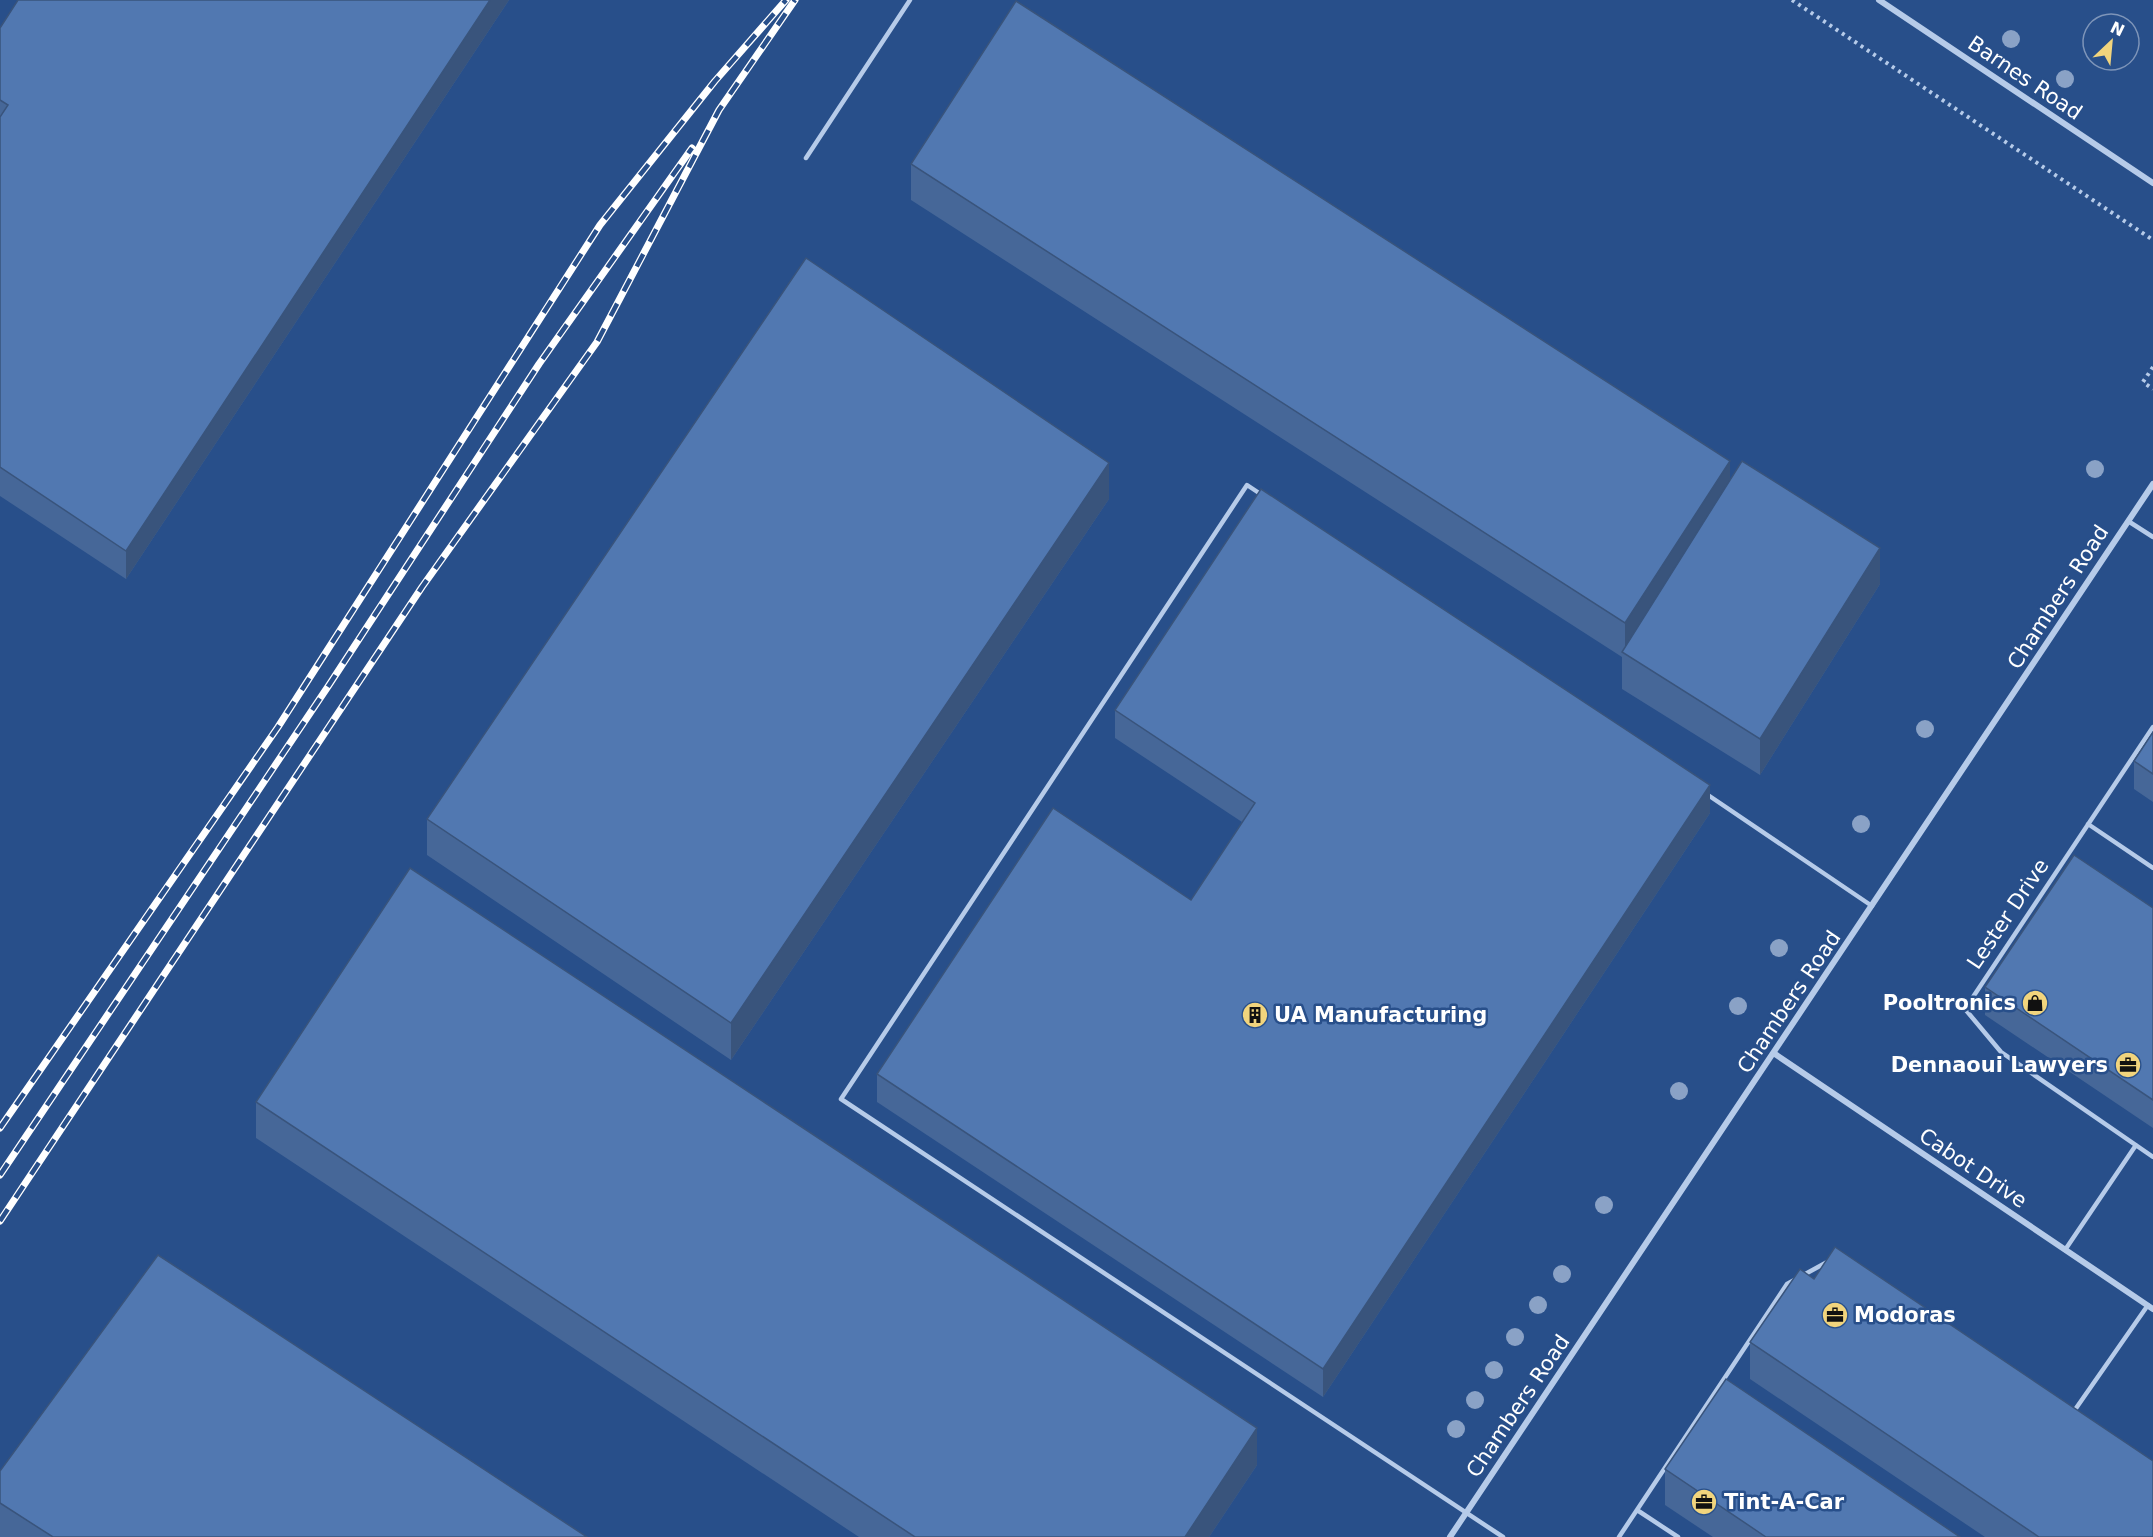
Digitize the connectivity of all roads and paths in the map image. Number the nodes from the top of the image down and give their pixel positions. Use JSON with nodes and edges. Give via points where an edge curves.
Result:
{"nodes":[{"id":1,"x":910,"y":0,"type":"edge"},
{"id":2,"x":1792,"y":0,"type":"edge"},
{"id":3,"x":1879,"y":0,"type":"edge"},
{"id":4,"x":806,"y":158,"type":"dead end"},
{"id":5,"x":2153,"y":183,"type":"edge"},
{"id":6,"x":2153,"y":240,"type":"edge"},
{"id":7,"x":2153,"y":367,"type":"edge"},
{"id":8,"x":2153,"y":389,"type":"edge"},
{"id":9,"x":2153,"y":484,"type":"edge"},
{"id":10,"x":1267,"y":498,"type":"edge"},
{"id":11,"x":2128,"y":520,"type":"junction"},
{"id":12,"x":2153,"y":537,"type":"edge"},
{"id":13,"x":2153,"y":727,"type":"edge"},
{"id":14,"x":1694,"y":786,"type":"edge"},
{"id":15,"x":2088,"y":824,"type":"junction"},
{"id":16,"x":2153,"y":868,"type":"edge"},
{"id":17,"x":1873,"y":907,"type":"junction"},
{"id":18,"x":1775,"y":1054,"type":"junction"},
{"id":19,"x":2136,"y":1145,"type":"junction"},
{"id":20,"x":2153,"y":1157,"type":"edge"},
{"id":21,"x":2066,"y":1250,"type":"junction"},
{"id":22,"x":1832,"y":1260,"type":"edge"},
{"id":23,"x":2150,"y":1307,"type":"edge"},
{"id":24,"x":1724,"y":1381,"type":"junction"},
{"id":25,"x":1734,"y":1387,"type":"edge"},
{"id":26,"x":2060,"y":1411,"type":"edge"},
{"id":27,"x":2070,"y":1417,"type":"junction"},
{"id":28,"x":2079,"y":1424,"type":"edge"},
{"id":29,"x":1637,"y":1510,"type":"junction"},
{"id":30,"x":1467,"y":1512,"type":"junction"},
{"id":31,"x":1450,"y":1537,"type":"edge"},
{"id":32,"x":1503,"y":1537,"type":"edge"},
{"id":33,"x":1619,"y":1537,"type":"edge"},
{"id":34,"x":1678,"y":1537,"type":"edge"}],
"edges":[{"from":1,"to":4,"type":"lane"},
{"from":2,"to":6,"type":"path"},
{"from":3,"to":5,"type":"street","name":"Barnes Road"},
{"from":7,"to":8,"type":"path","via":[[2143,382]]},
{"from":9,"to":11,"type":"street","name":"Chambers Road"},
{"from":10,"to":30,"type":"lane","via":[[1247,485],[841,1099]]},
{"from":11,"to":12,"type":"lane"},
{"from":11,"to":17,"type":"street","name":"Chambers Road"},
{"from":13,"to":15,"type":"lane","name":"Lester Drive"},
{"from":14,"to":17,"type":"lane"},
{"from":15,"to":16,"type":"lane"},
{"from":15,"to":19,"type":"lane","name":"Lester Drive","via":[[1965,1009],[2001,1052]]},
{"from":17,"to":18,"type":"street","name":"Chambers Road"},
{"from":18,"to":21,"type":"street","name":"Cabot Drive"},
{"from":18,"to":30,"type":"street","name":"Chambers Road"},
{"from":19,"to":20,"type":"lane","name":"Lester Drive"},
{"from":19,"to":21,"type":"lane"},
{"from":21,"to":23,"type":"street","name":"Cabot Drive"},
{"from":22,"to":24,"type":"lane","via":[[1787,1284]]},
{"from":23,"to":27,"type":"lane"},
{"from":24,"to":25,"type":"lane"},
{"from":24,"to":29,"type":"lane"},
{"from":26,"to":27,"type":"lane"},
{"from":27,"to":28,"type":"lane"},
{"from":29,"to":33,"type":"lane"},
{"from":29,"to":34,"type":"lane"},
{"from":30,"to":31,"type":"street","name":"Chambers Road"},
{"from":30,"to":32,"type":"lane"}]}
